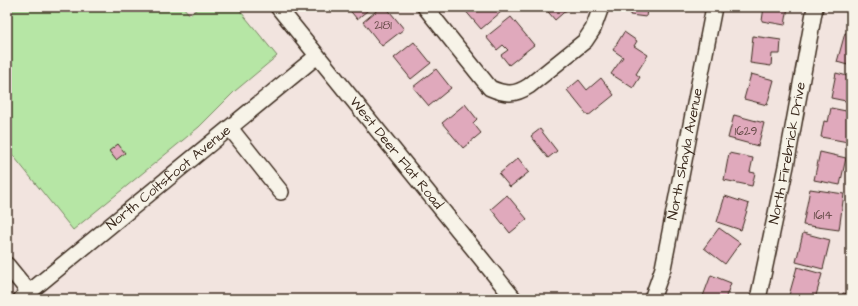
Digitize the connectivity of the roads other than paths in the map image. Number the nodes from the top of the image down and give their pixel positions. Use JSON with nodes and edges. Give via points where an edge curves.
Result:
{"nodes":[{"id":1,"x":278,"y":7,"type":"edge"},
{"id":2,"x":425,"y":7,"type":"edge"},
{"id":3,"x":714,"y":7,"type":"edge"},
{"id":4,"x":815,"y":7,"type":"edge"},
{"id":5,"x":600,"y":9,"type":"edge"},
{"id":6,"x":317,"y":56,"type":"junction"},
{"id":7,"x":230,"y":128,"type":"junction"},
{"id":8,"x":281,"y":192,"type":"dead end"},
{"id":9,"x":7,"y":266,"type":"edge"},
{"id":10,"x":25,"y":296,"type":"edge"},
{"id":11,"x":514,"y":299,"type":"edge"},
{"id":12,"x":652,"y":299,"type":"edge"},
{"id":13,"x":758,"y":299,"type":"edge"}],
"edges":[{"from":1,"to":6,"type":"street","name":"West Deer Flat Road"},
{"from":2,"to":5,"type":"street","via":[[490,88],[510,93],[519,92],[529,86],[585,41],[593,29]]},
{"from":3,"to":12,"type":"street","name":"North Shayla Avenue","via":[[663,268]]},
{"from":4,"to":13,"type":"street","name":"North Firebrick Drive"},
{"from":6,"to":7,"type":"street","name":"North Coltsfoot Avenue"},
{"from":6,"to":11,"type":"street","name":"West Deer Flat Road"},
{"from":7,"to":8,"type":"street"},
{"from":7,"to":10,"type":"street","name":"North Coltsfoot Avenue"},
{"from":9,"to":10,"type":"street"}]}
